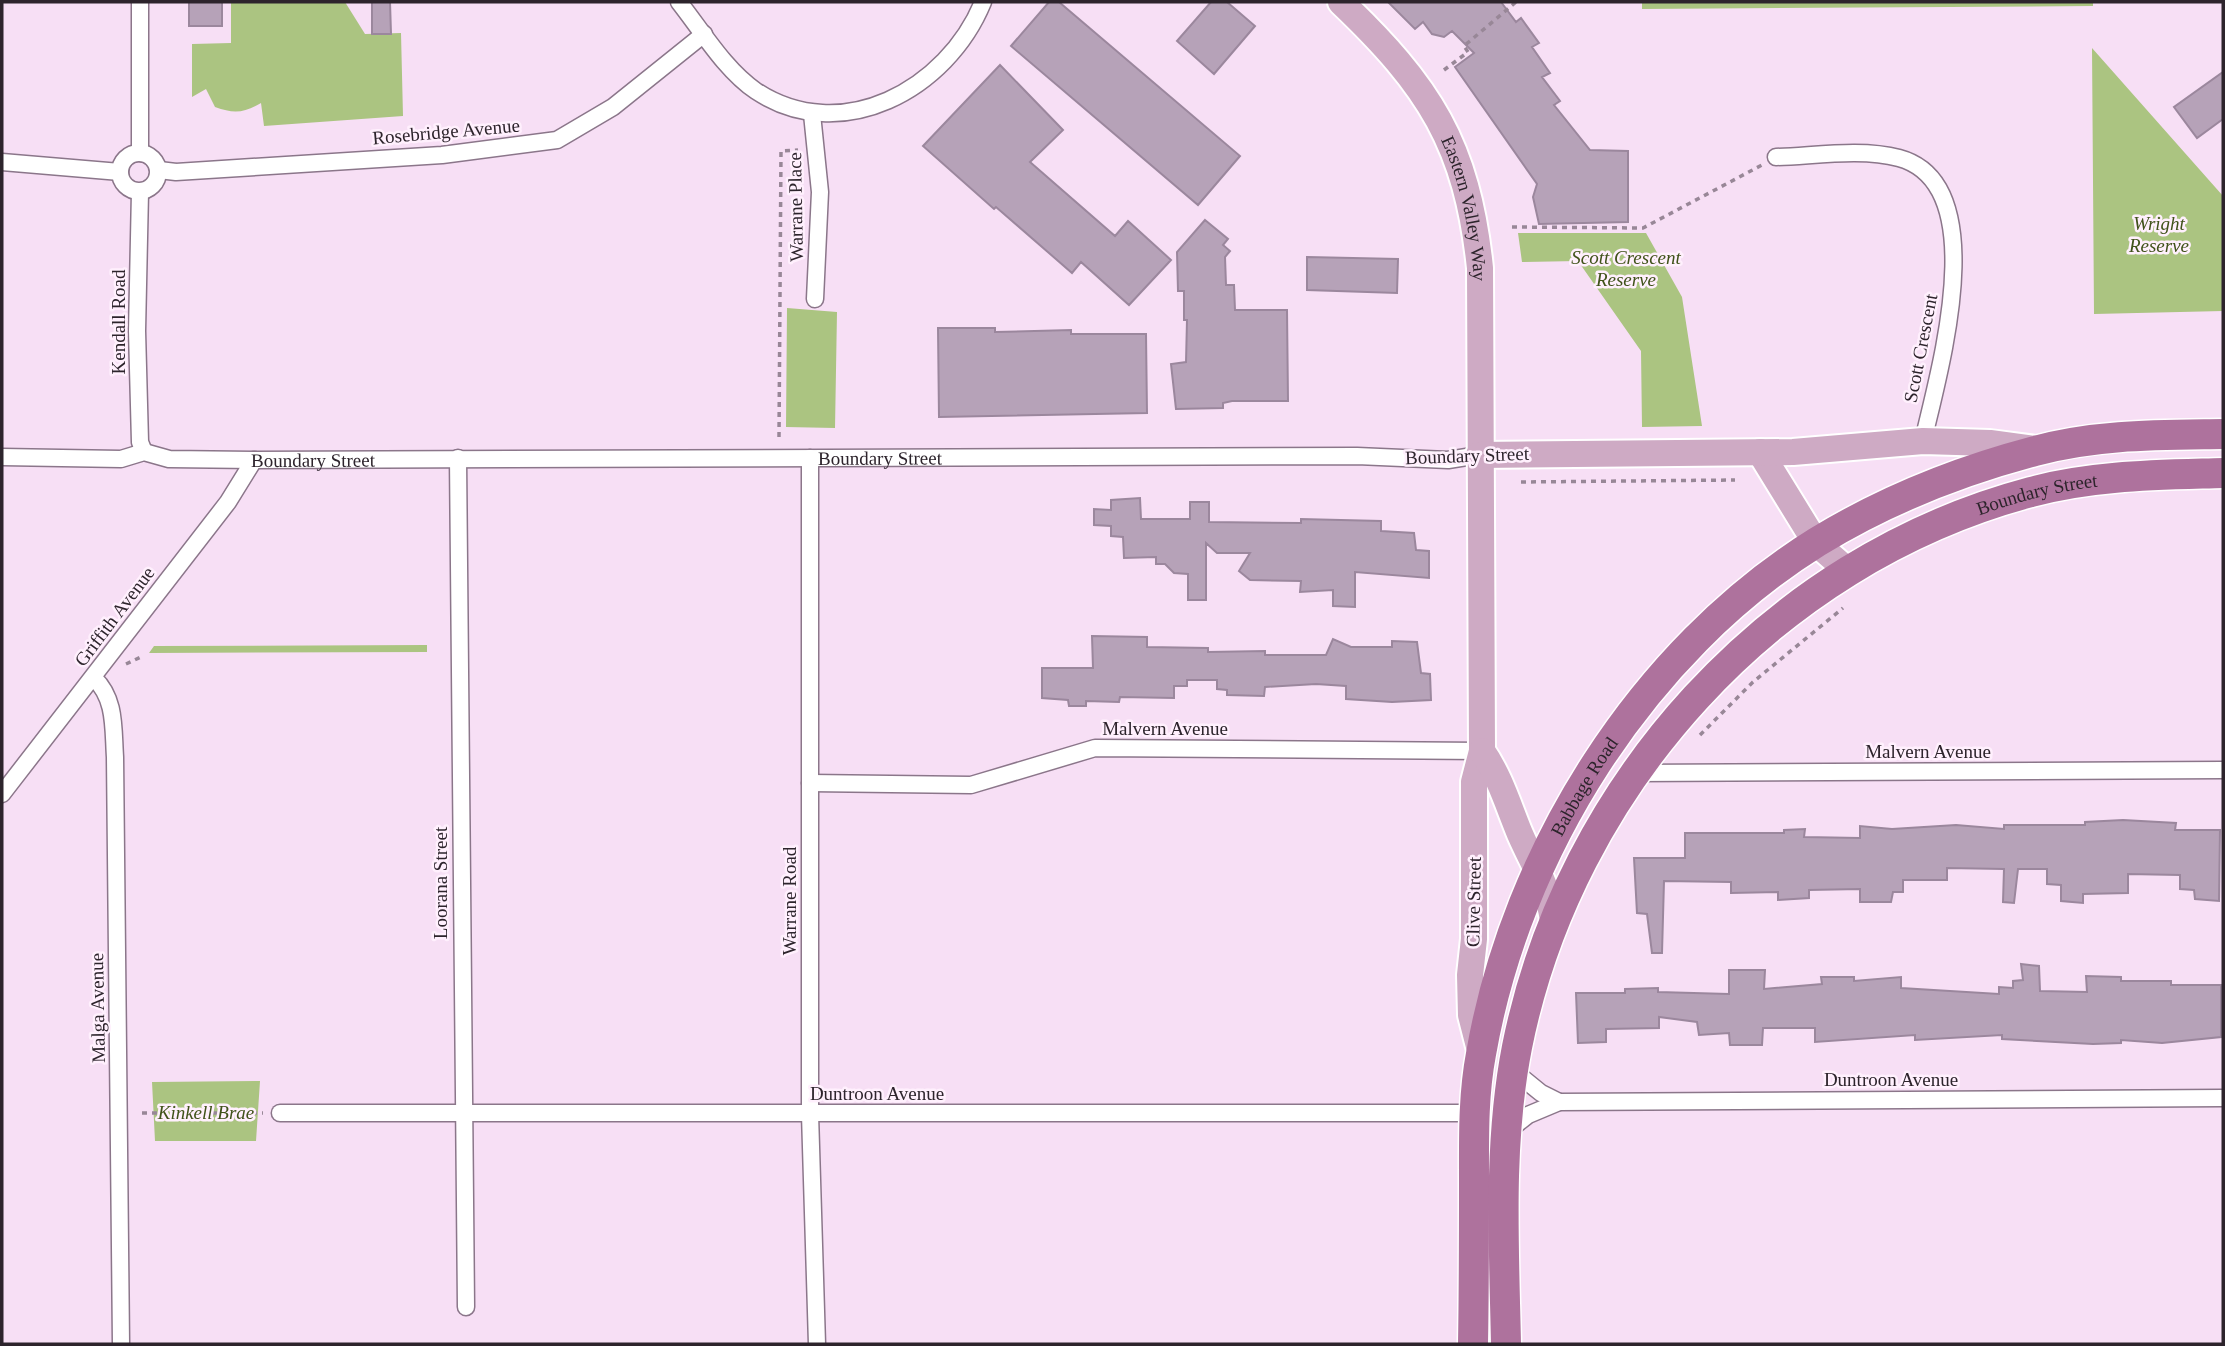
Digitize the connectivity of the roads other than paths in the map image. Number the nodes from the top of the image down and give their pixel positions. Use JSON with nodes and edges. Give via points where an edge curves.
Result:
{"nodes":[{"id":1,"x":140,"y":2,"type":"edge"},
{"id":2,"x":679,"y":2,"type":"edge"},
{"id":3,"x":983,"y":2,"type":"edge"},
{"id":4,"x":1341,"y":2,"type":"edge"},
{"id":5,"x":704,"y":34,"type":"junction"},
{"id":6,"x":812,"y":114,"type":"junction"},
{"id":7,"x":140,"y":153,"type":"junction"},
{"id":8,"x":1776,"y":157,"type":"road end"},
{"id":9,"x":2,"y":162,"type":"edge"},
{"id":10,"x":159,"y":170,"type":"junction"},
{"id":11,"x":120,"y":172,"type":"junction"},
{"id":12,"x":140,"y":192,"type":"junction"},
{"id":13,"x":815,"y":299,"type":"dead end"},
{"id":14,"x":2223,"y":434,"type":"edge"},
{"id":15,"x":1923,"y":441,"type":"junction"},
{"id":16,"x":2038,"y":450,"type":"junction"},
{"id":17,"x":145,"y":452,"type":"junction"},
{"id":18,"x":1760,"y":452,"type":"junction"},
{"id":19,"x":1479,"y":454,"type":"junction"},
{"id":20,"x":2,"y":457,"type":"edge"},
{"id":21,"x":458,"y":458,"type":"junction"},
{"id":22,"x":810,"y":458,"type":"junction"},
{"id":23,"x":254,"y":460,"type":"junction"},
{"id":24,"x":2223,"y":472,"type":"edge"},
{"id":25,"x":1816,"y":543,"type":"junction"},
{"id":26,"x":1848,"y":572,"type":"junction"},
{"id":27,"x":94,"y":678,"type":"junction"},
{"id":28,"x":1482,"y":751,"type":"junction"},
{"id":29,"x":2223,"y":770,"type":"edge"},
{"id":30,"x":1634,"y":773,"type":"junction"},
{"id":31,"x":810,"y":783,"type":"junction"},
{"id":32,"x":2,"y":794,"type":"edge"},
{"id":33,"x":1538,"y":865,"type":"junction"},
{"id":34,"x":1553,"y":920,"type":"junction"},
{"id":35,"x":1481,"y":1054,"type":"junction"},
{"id":36,"x":1514,"y":1071,"type":"junction"},
{"id":37,"x":2223,"y":1098,"type":"edge"},
{"id":38,"x":1559,"y":1102,"type":"junction"},
{"id":39,"x":280,"y":1113,"type":"road end"},
{"id":40,"x":1475,"y":1113,"type":"junction"},
{"id":41,"x":810,"y":1114,"type":"junction"},
{"id":42,"x":463,"y":1115,"type":"junction"},
{"id":43,"x":1508,"y":1131,"type":"junction"},
{"id":44,"x":466,"y":1307,"type":"dead end"},
{"id":45,"x":121,"y":1344,"type":"edge"},
{"id":46,"x":817,"y":1344,"type":"edge"},
{"id":47,"x":1474,"y":1344,"type":"edge"},
{"id":48,"x":1506,"y":1344,"type":"edge"}],
"edges":[{"from":1,"to":7,"type":"street"},
{"from":2,"to":5,"type":"street"},
{"from":3,"to":6,"type":"street","via":[[970,27],[919,83],[874,108],[851,114]]},
{"from":4,"to":19,"type":"main road","name":"Eastern Valley Way","via":[[1396,59],[1436,113],[1467,186],[1480,268]]},
{"from":5,"to":6,"type":"street","via":[[754,90]]},
{"from":5,"to":10,"type":"street","name":"Rosebridge Avenue","via":[[612,107],[557,140],[442,155]]},
{"from":6,"to":13,"type":"street","name":"Warrane Place","via":[[820,192]]},
{"from":7,"to":10,"type":"street","via":[[155,160]]},
{"from":7,"to":11,"type":"street","via":[[128,156]]},
{"from":8,"to":15,"type":"street","name":"Scott Crescent","via":[[1900,158],[1932,177],[1950,213],[1952,295]]},
{"from":9,"to":11,"type":"street"},
{"from":10,"to":12,"type":"street","via":[[152,187]]},
{"from":11,"to":12,"type":"street","via":[[128,188]]},
{"from":12,"to":17,"type":"street","name":"Kendall Road","via":[[138,344],[140,442]]},
{"from":14,"to":16,"type":"highway","name":"Boundary Street","via":[[2143,436]]},
{"from":15,"to":16,"type":"main road","name":"Boundary Street"},
{"from":15,"to":18,"type":"main road","name":"Boundary Street"},
{"from":16,"to":25,"type":"highway","name":"Babbage Road","via":[[1888,503]]},
{"from":17,"to":20,"type":"street","name":"Boundary Street","via":[[121,459]]},
{"from":17,"to":23,"type":"street","name":"Boundary Street","via":[[169,458]]},
{"from":18,"to":19,"type":"main road","name":"Boundary Street"},
{"from":18,"to":25,"type":"main road"},
{"from":19,"to":22,"type":"street","name":"Boundary Street","via":[[1448,460],[1357,456]]},
{"from":19,"to":28,"type":"main road","name":"Clive Street"},
{"from":21,"to":22,"type":"street","name":"Boundary Street"},
{"from":21,"to":23,"type":"street","name":"Boundary Street"},
{"from":21,"to":42,"type":"street","name":"Loorana Street"},
{"from":22,"to":31,"type":"street","name":"Warrane Road"},
{"from":23,"to":27,"type":"street","name":"Griffith Avenue","via":[[228,502]]},
{"from":24,"to":26,"type":"highway","name":"Boundary Street","via":[[2090,480],[2030,492],[1922,533]]},
{"from":25,"to":26,"type":"main road"},
{"from":25,"to":33,"type":"highway","name":"Babbage Road","via":[[1740,600],[1659,681],[1591,773]]},
{"from":26,"to":30,"type":"highway","name":"Babbage Road","via":[[1801,603],[1724,667]]},
{"from":27,"to":32,"type":"street","name":"Griffith Avenue"},
{"from":27,"to":45,"type":"street","name":"Malga Avenue","via":[[112,706],[115,757]]},
{"from":28,"to":31,"type":"street","name":"Malvern Avenue","via":[[1095,748],[971,785]]},
{"from":28,"to":33,"type":"main road","via":[[1500,776],[1522,838]]},
{"from":28,"to":35,"type":"main road","name":"Clive Street","via":[[1474,782],[1470,975],[1471,1015]]},
{"from":29,"to":30,"type":"street","name":"Malvern Avenue"},
{"from":30,"to":34,"type":"highway","name":"Babbage Road","via":[[1602,823]]},
{"from":31,"to":41,"type":"street","name":"Warrane Road"},
{"from":33,"to":34,"type":"main road"},
{"from":33,"to":35,"type":"highway","name":"Babbage Road","via":[[1499,976]]},
{"from":34,"to":36,"type":"highway","name":"Babbage Road"},
{"from":35,"to":40,"type":"highway","name":"Babbage Road"},
{"from":36,"to":38,"type":"street"},
{"from":36,"to":43,"type":"highway","name":"Babbage Road"},
{"from":37,"to":38,"type":"street","name":"Duntroon Avenue"},
{"from":38,"to":43,"type":"street","name":"Duntroon Avenue","via":[[1528,1115]]},
{"from":39,"to":42,"type":"street","name":"Duntroon Avenue"},
{"from":40,"to":41,"type":"street","name":"Duntroon Avenue"},
{"from":40,"to":47,"type":"highway","name":"Babbage Road"},
{"from":41,"to":42,"type":"street","name":"Duntroon Avenue"},
{"from":41,"to":46,"type":"street","name":"Warrane Road"},
{"from":42,"to":44,"type":"street","name":"Loorana Street"},
{"from":43,"to":48,"type":"highway","name":"Babbage Road"}]}
